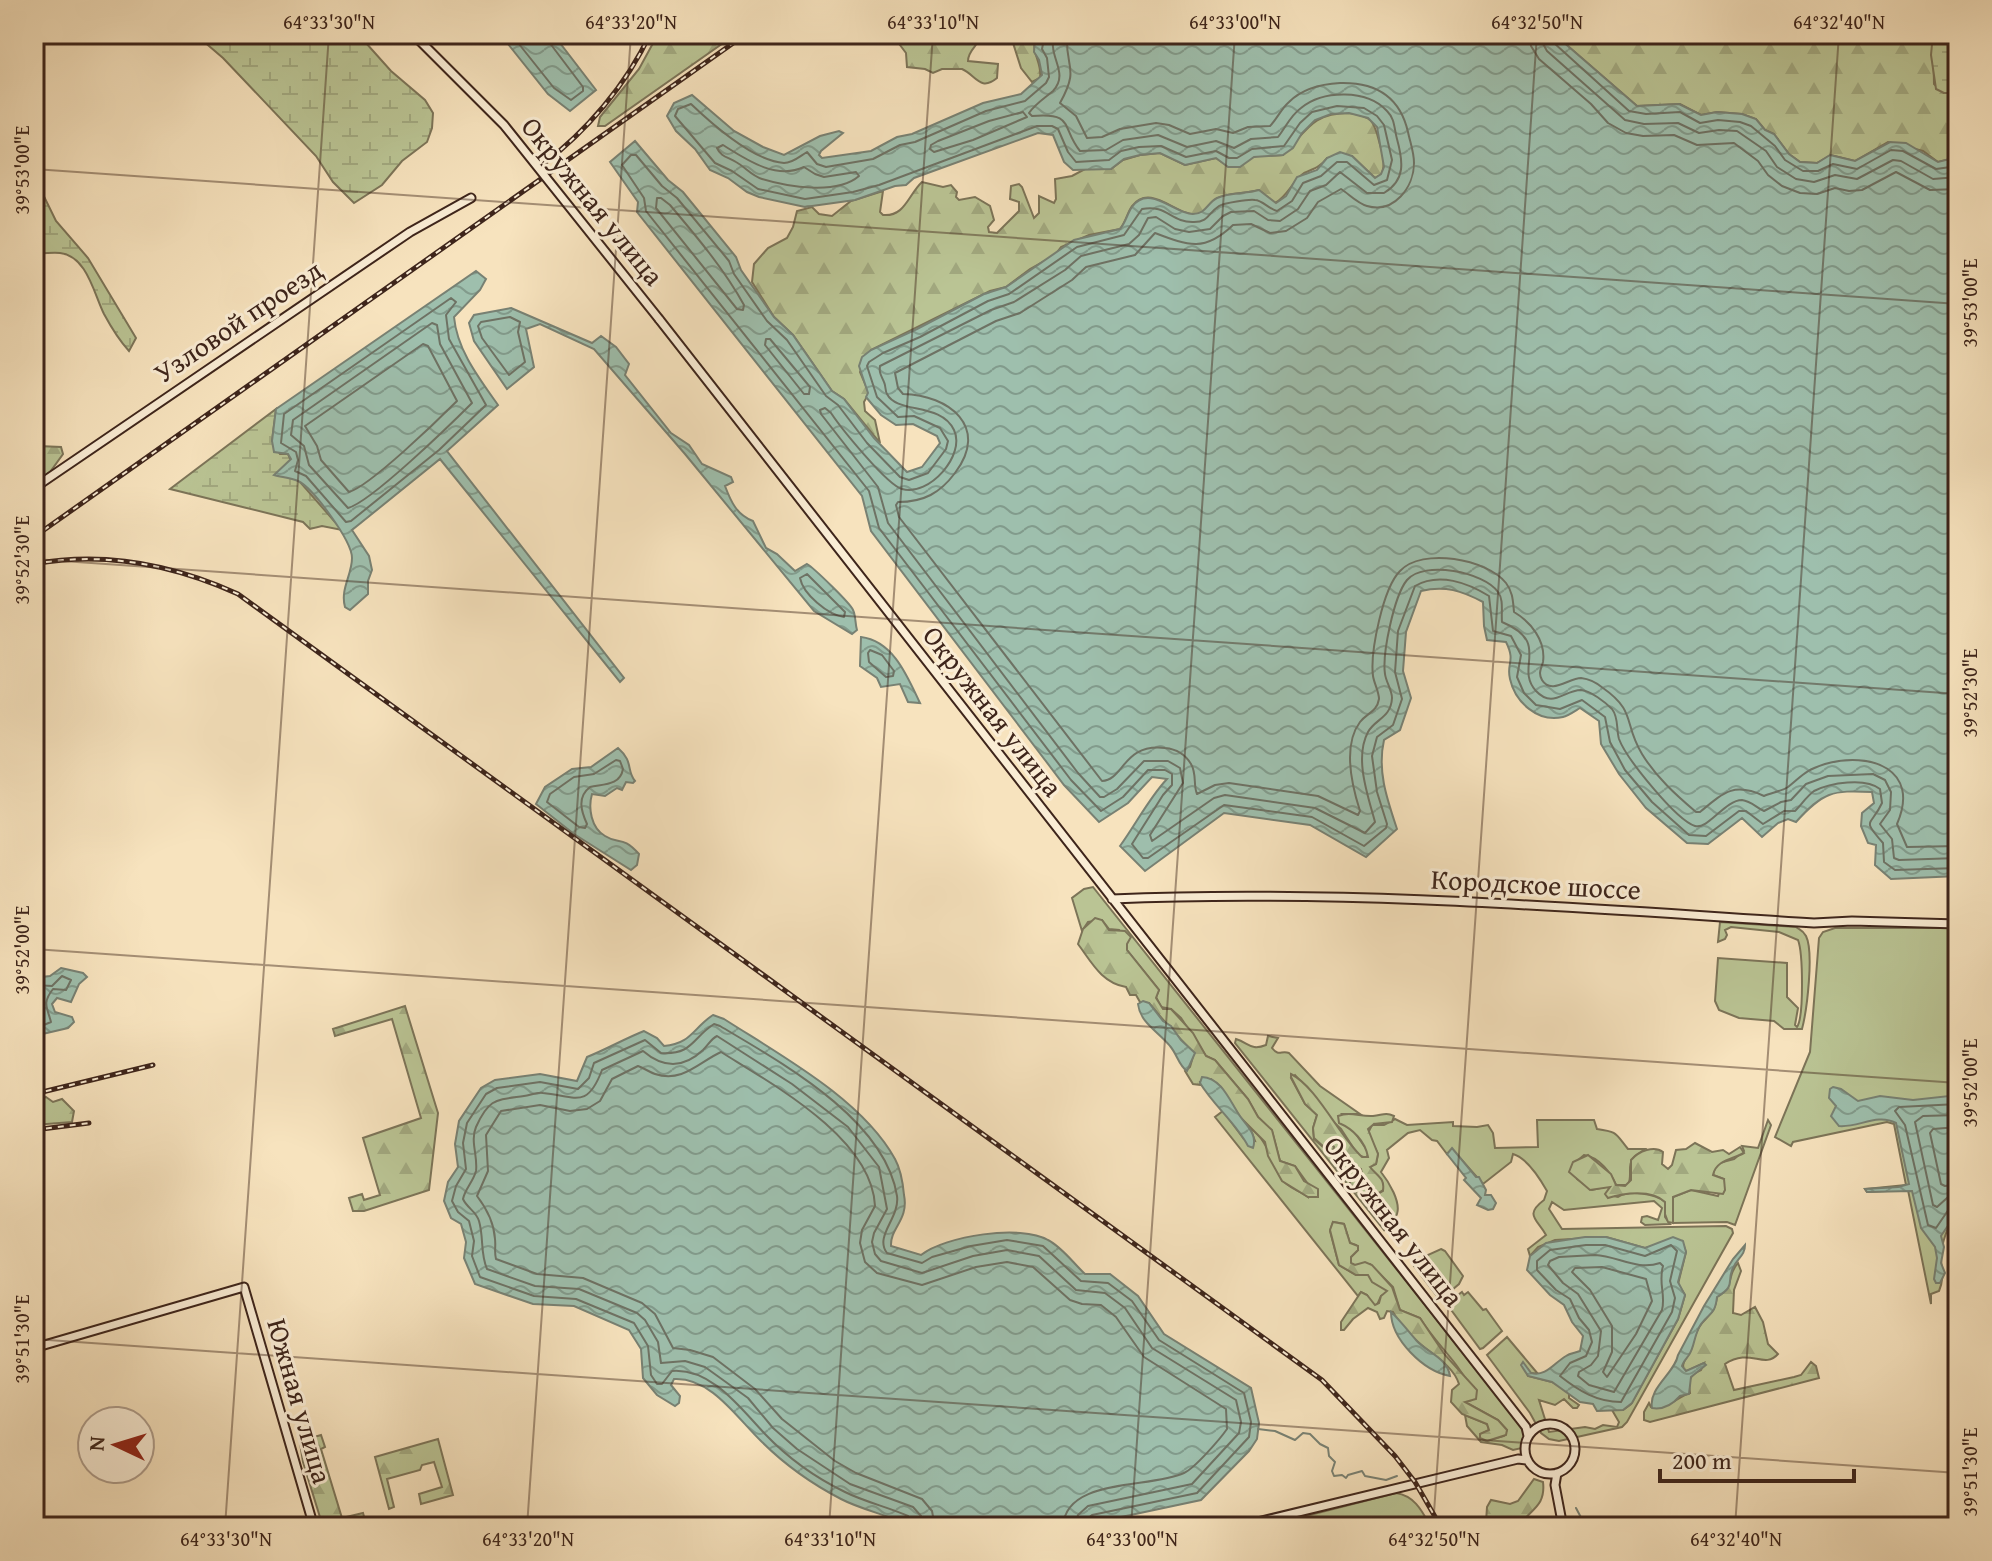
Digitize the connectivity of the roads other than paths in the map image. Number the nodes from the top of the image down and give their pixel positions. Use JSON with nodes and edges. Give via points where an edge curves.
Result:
{"nodes":[{"id":1,"x":416,"y":37,"type":"edge"},
{"id":2,"x":471,"y":198,"type":"dead end"},
{"id":3,"x":34,"y":488,"type":"edge"},
{"id":4,"x":1112,"y":899,"type":"junction"},
{"id":5,"x":1958,"y":924,"type":"edge"},
{"id":6,"x":34,"y":1348,"type":"edge"},
{"id":7,"x":1529,"y":1431,"type":"junction"},
{"id":8,"x":1525,"y":1451,"type":"junction"},
{"id":9,"x":1518,"y":1459,"type":"junction"},
{"id":10,"x":1527,"y":1460,"type":"junction"},
{"id":11,"x":1553,"y":1474,"type":"junction"},
{"id":12,"x":314,"y":1527,"type":"edge"},
{"id":13,"x":1237,"y":1527,"type":"edge"},
{"id":14,"x":1563,"y":1527,"type":"edge"}],
"edges":[{"from":1,"to":4,"type":"main road","name":"Окружная улица","bridge":true,"via":[[504,125]]},
{"from":2,"to":3,"type":"main road","name":"Узловой проезд","via":[[398,240]]},
{"from":4,"to":5,"type":"main road","name":"Кородское шоссе","via":[[1299,895],[1814,923]]},
{"from":4,"to":7,"type":"main road","name":"Окружная улица"},
{"from":6,"to":12,"type":"main road","name":"Южная улица","via":[[244,1287]]},
{"from":7,"to":8,"type":"main road"},
{"from":7,"to":11,"type":"main road","via":[[1554,1424],[1573,1439],[1571,1463]]},
{"from":8,"to":9,"type":"main road"},
{"from":8,"to":10,"type":"main road"},
{"from":9,"to":10,"type":"main road"},
{"from":9,"to":13,"type":"main road"},
{"from":10,"to":11,"type":"main road","via":[[1533,1468]]},
{"from":11,"to":14,"type":"main road"}]}
